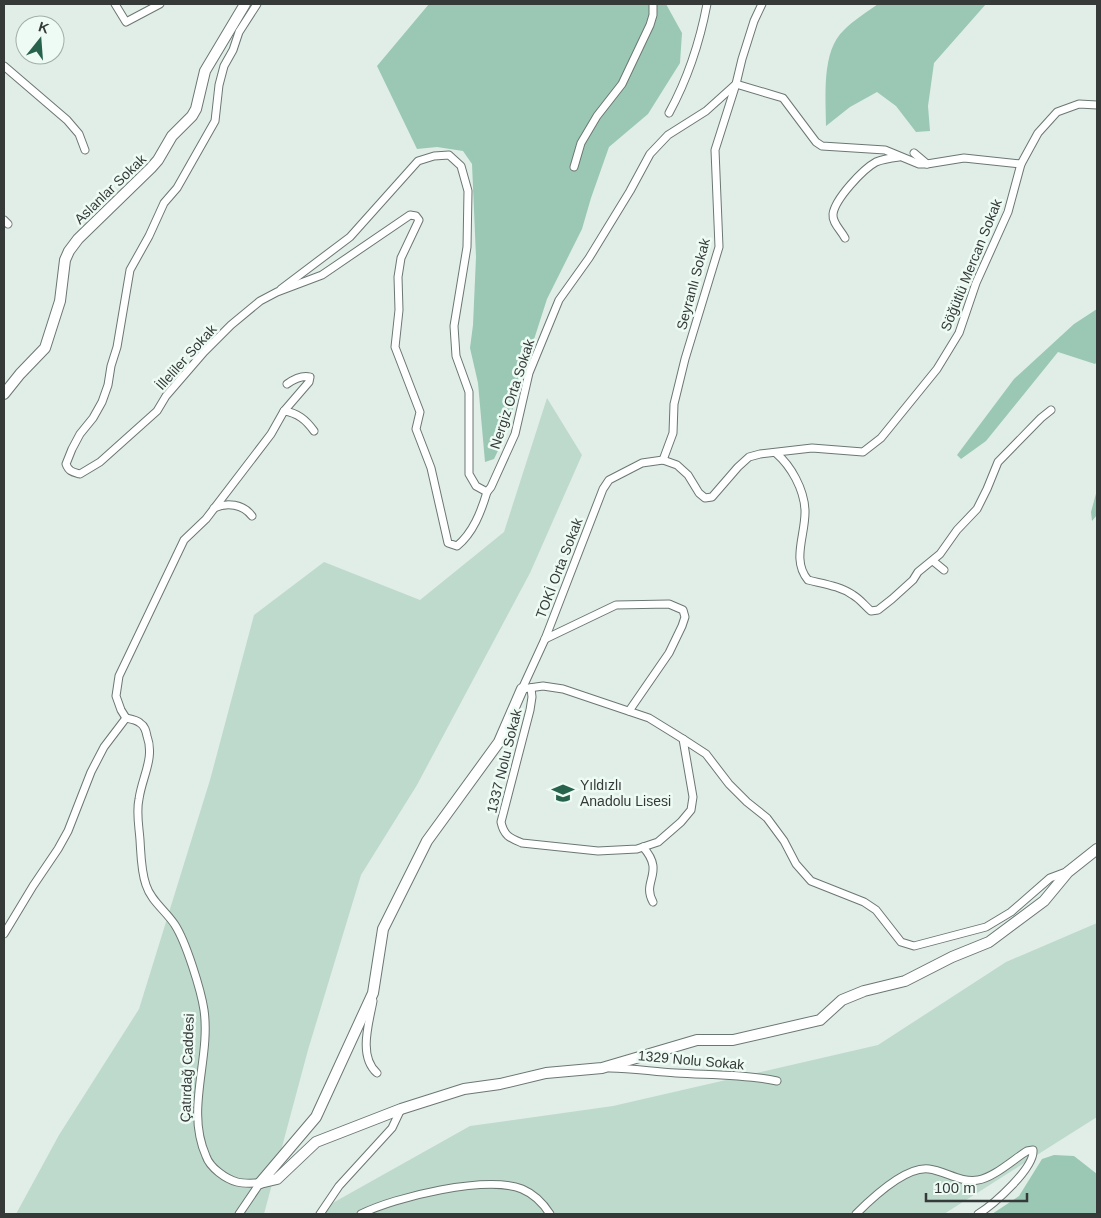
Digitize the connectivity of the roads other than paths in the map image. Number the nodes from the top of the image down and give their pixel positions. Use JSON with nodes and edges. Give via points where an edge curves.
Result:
{"nodes":[{"id":1,"x":116,"y":4,"type":"edge"},
{"id":2,"x":160,"y":4,"type":"edge"},
{"id":3,"x":245,"y":4,"type":"edge"},
{"id":4,"x":257,"y":4,"type":"edge"},
{"id":5,"x":653,"y":4,"type":"edge"},
{"id":6,"x":706,"y":4,"type":"edge"},
{"id":7,"x":762,"y":4,"type":"edge"},
{"id":8,"x":4,"y":66,"type":"edge"},
{"id":9,"x":736,"y":84,"type":"junction"},
{"id":10,"x":1097,"y":105,"type":"edge"},
{"id":11,"x":669,"y":113,"type":"dead end"},
{"id":12,"x":85,"y":150,"type":"dead end"},
{"id":13,"x":914,"y":153,"type":"dead end"},
{"id":14,"x":900,"y":157,"type":"junction"},
{"id":15,"x":927,"y":164,"type":"junction"},
{"id":16,"x":1021,"y":164,"type":"junction"},
{"id":17,"x":574,"y":167,"type":"dead end"},
{"id":18,"x":845,"y":238,"type":"dead end"},
{"id":19,"x":276,"y":292,"type":"junction"},
{"id":20,"x":287,"y":384,"type":"dead end"},
{"id":21,"x":4,"y":394,"type":"edge"},
{"id":22,"x":1051,"y":410,"type":"dead end"},
{"id":23,"x":284,"y":411,"type":"junction"},
{"id":24,"x":314,"y":431,"type":"dead end"},
{"id":25,"x":776,"y":452,"type":"junction"},
{"id":26,"x":663,"y":460,"type":"junction"},
{"id":27,"x":487,"y":492,"type":"junction"},
{"id":28,"x":214,"y":508,"type":"junction"},
{"id":29,"x":252,"y":516,"type":"dead end"},
{"id":30,"x":932,"y":561,"type":"junction"},
{"id":31,"x":944,"y":570,"type":"dead end"},
{"id":32,"x":545,"y":639,"type":"junction"},
{"id":33,"x":526,"y":688,"type":"junction"},
{"id":34,"x":629,"y":711,"type":"junction"},
{"id":35,"x":126,"y":718,"type":"junction"},
{"id":36,"x":684,"y":739,"type":"junction"},
{"id":37,"x":642,"y":847,"type":"junction"},
{"id":38,"x":1097,"y":849,"type":"edge"},
{"id":39,"x":1068,"y":872,"type":"junction"},
{"id":40,"x":653,"y":902,"type":"dead end"},
{"id":41,"x":4,"y":934,"type":"edge"},
{"id":42,"x":373,"y":993,"type":"junction"},
{"id":43,"x":602,"y":1068,"type":"junction"},
{"id":44,"x":377,"y":1073,"type":"dead end"},
{"id":45,"x":777,"y":1081,"type":"dead end"},
{"id":46,"x":402,"y":1109,"type":"junction"},
{"id":47,"x":260,"y":1183,"type":"junction"},
{"id":48,"x":239,"y":1214,"type":"edge"},
{"id":49,"x":320,"y":1214,"type":"edge"},
{"id":50,"x":361,"y":1214,"type":"edge"},
{"id":51,"x":550,"y":1214,"type":"edge"},
{"id":52,"x":856,"y":1214,"type":"edge"},
{"id":53,"x":978,"y":1214,"type":"edge"}],
"edges":[{"from":1,"to":2,"type":"street","via":[[126,22]]},
{"from":3,"to":21,"type":"street","name":"Aslanlar Sokak","via":[[205,71],[192,116],[172,136],[151,168],[69,250],[62,270],[58,310],[45,348]]},
{"from":4,"to":19,"type":"street","name":"İlleliler Sokak","via":[[239,32],[224,66],[218,84],[215,121],[178,188],[164,202],[130,270],[108,385],[102,402],[72,449],[66,464],[68,469],[80,474],[116,449],[157,412],[178,381],[218,338],[260,301]]},
{"from":5,"to":17,"type":"street","via":[[650,25],[622,84],[596,116],[581,143]]},
{"from":6,"to":11,"type":"street","via":[[694,52]]},
{"from":7,"to":9,"type":"street"},
{"from":8,"to":12,"type":"street","via":[[73,127]]},
{"from":9,"to":14,"type":"street","via":[[783,98],[822,146],[884,150]]},
{"from":9,"to":26,"type":"street","name":"Seyranlı Sokak","via":[[715,150],[719,247],[685,359],[674,404],[672,433]]},
{"from":9,"to":27,"type":"street","name":"Nergiz Orta Sokak","via":[[706,111],[668,134],[650,154],[589,258],[559,300],[529,374],[515,434]]},
{"from":10,"to":16,"type":"street","name":"Söğütlü Mercan Sokak","via":[[1079,104],[1057,112],[1038,133]]},
{"from":13,"to":15,"type":"street"},
{"from":14,"to":15,"type":"street"},
{"from":14,"to":18,"type":"street","via":[[874,163],[842,196],[833,213],[834,223]]},
{"from":15,"to":16,"type":"street","via":[[964,158]]},
{"from":16,"to":25,"type":"street","name":"Söğütlü Mercan Sokak","via":[[1008,212],[976,283],[959,333],[937,369],[881,438],[863,452],[812,448]]},
{"from":19,"to":27,"type":"street","name":"İlleliler Sokak","via":[[322,275],[410,216],[416,216],[419,220],[401,258],[395,347],[420,412],[416,429],[431,468],[448,543],[457,546],[464,540],[479,515]]},
{"from":19,"to":27,"type":"street","name":"Nergiz Orta Sokak","via":[[350,237],[418,161],[449,155],[460,166],[468,191],[467,247],[454,326],[456,356],[469,392],[468,474],[476,486]]},
{"from":20,"to":23,"type":"street","via":[[300,377],[310,377]]},
{"from":22,"to":30,"type":"street","via":[[998,462],[977,509]]},
{"from":23,"to":24,"type":"street","via":[[305,420]]},
{"from":23,"to":28,"type":"street","via":[[271,434]]},
{"from":25,"to":26,"type":"street","via":[[749,457],[712,497],[705,498],[688,475]]},
{"from":25,"to":30,"type":"street","via":[[789,467],[802,492],[805,510],[800,564],[808,580],[844,590],[860,599],[871,611],[878,610]]},
{"from":26,"to":32,"type":"street","name":"TOKİ Orta Sokak","via":[[642,463],[610,480],[603,489]]},
{"from":28,"to":29,"type":"street","via":[[232,505],[245,509]]},
{"from":28,"to":35,"type":"street","via":[[184,540],[119,676],[116,696]]},
{"from":30,"to":31,"type":"street"},
{"from":32,"to":33,"type":"street","name":"TOKİ Orta Sokak"},
{"from":32,"to":34,"type":"street","via":[[616,605],[669,604],[683,610],[685,617],[669,653]]},
{"from":33,"to":34,"type":"street","via":[[563,689]]},
{"from":33,"to":37,"type":"street","name":"1337 Nolu Sokak","via":[[532,697],[530,710],[501,822],[503,831],[522,843],[576,850],[614,851]]},
{"from":33,"to":42,"type":"street","via":[[499,742],[427,841],[383,930]]},
{"from":34,"to":36,"type":"street","via":[[649,718]]},
{"from":35,"to":41,"type":"street","via":[[99,755],[68,831]]},
{"from":35,"to":47,"type":"street","name":"Çatırdağ Caddesi","via":[[144,727],[150,742],[149,763],[138,810],[146,885],[179,932],[204,1010],[205,1031],[197,1105],[202,1146],[206,1159],[218,1171],[237,1182]]},
{"from":36,"to":37,"type":"street","name":"1337 Nolu Sokak","via":[[693,796],[691,810],[658,842]]},
{"from":36,"to":39,"type":"street","via":[[706,754],[729,784],[767,818],[796,864],[811,881],[876,910],[901,942],[914,946],[986,927],[1012,912],[1050,878]]},
{"from":37,"to":40,"type":"street","via":[[654,864],[649,895]]},
{"from":38,"to":39,"type":"street"},
{"from":39,"to":43,"type":"street","via":[[1044,901],[989,942],[905,981],[842,1000],[820,1020],[733,1040],[697,1040]]},
{"from":42,"to":44,"type":"street","via":[[367,1030],[367,1058]]},
{"from":42,"to":47,"type":"street","via":[[316,1117]]},
{"from":43,"to":45,"type":"street","name":"1329 Nolu Sokak"},
{"from":43,"to":46,"type":"street","via":[[546,1073],[464,1089]]},
{"from":46,"to":47,"type":"street","via":[[316,1142],[277,1179]]},
{"from":46,"to":49,"type":"street","via":[[392,1128],[339,1186]]},
{"from":47,"to":48,"type":"street"},
{"from":50,"to":51,"type":"street","via":[[375,1207],[430,1193],[486,1184],[522,1189],[536,1198]]},
{"from":52,"to":53,"type":"street","via":[[874,1197],[917,1170],[928,1169],[978,1180],[1027,1150],[1033,1150],[1034,1156],[1018,1177],[999,1199]]}]}
